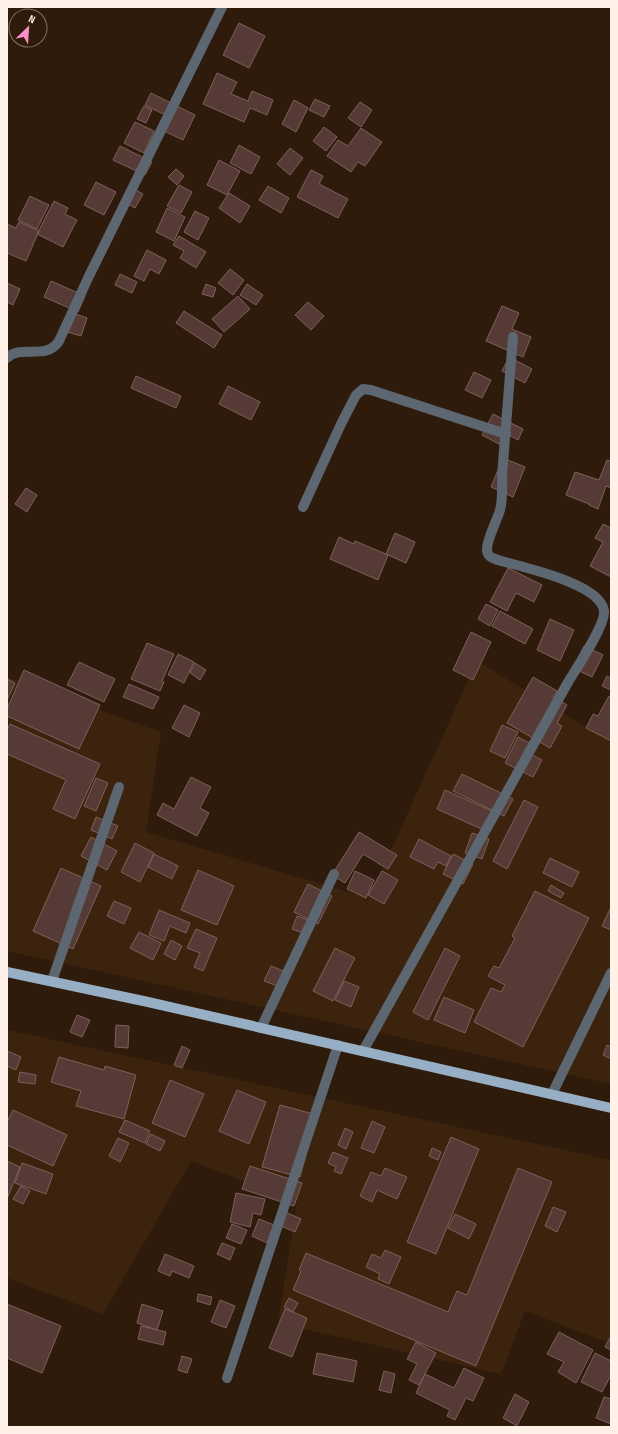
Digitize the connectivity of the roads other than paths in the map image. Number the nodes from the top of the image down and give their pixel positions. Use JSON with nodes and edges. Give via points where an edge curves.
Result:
{"nodes":[{"id":1,"x":222,"y":7,"type":"edge"},
{"id":2,"x":513,"y":337,"type":"dead end"},
{"id":3,"x":7,"y":358,"type":"edge"},
{"id":4,"x":506,"y":434,"type":"junction"},
{"id":5,"x":303,"y":507,"type":"dead end"},
{"id":6,"x":119,"y":787,"type":"dead end"},
{"id":7,"x":334,"y":874,"type":"dead end"},
{"id":8,"x":7,"y":972,"type":"edge"},
{"id":9,"x":611,"y":972,"type":"edge"},
{"id":10,"x":52,"y":981,"type":"junction"},
{"id":11,"x":261,"y":1028,"type":"junction"},
{"id":12,"x":338,"y":1045,"type":"junction"},
{"id":13,"x":363,"y":1051,"type":"junction"},
{"id":14,"x":552,"y":1094,"type":"junction"},
{"id":15,"x":611,"y":1108,"type":"edge"},
{"id":16,"x":226,"y":1378,"type":"dead end"}],
"edges":[{"from":1,"to":3,"type":"street","via":[[59,341],[49,351],[16,353]]},
{"from":2,"to":4,"type":"street"},
{"from":4,"to":5,"type":"street","via":[[363,389],[356,395],[341,424]]},
{"from":4,"to":13,"type":"street","via":[[501,508],[488,543],[487,553],[498,560],[566,580],[590,592],[600,601],[605,611],[603,620]]},
{"from":6,"to":10,"type":"street"},
{"from":7,"to":11,"type":"street"},
{"from":8,"to":10,"type":"main road"},
{"from":9,"to":14,"type":"street"},
{"from":10,"to":11,"type":"main road"},
{"from":11,"to":12,"type":"main road"},
{"from":12,"to":13,"type":"main road"},
{"from":12,"to":16,"type":"street"},
{"from":13,"to":14,"type":"main road"},
{"from":14,"to":15,"type":"main road"}]}
